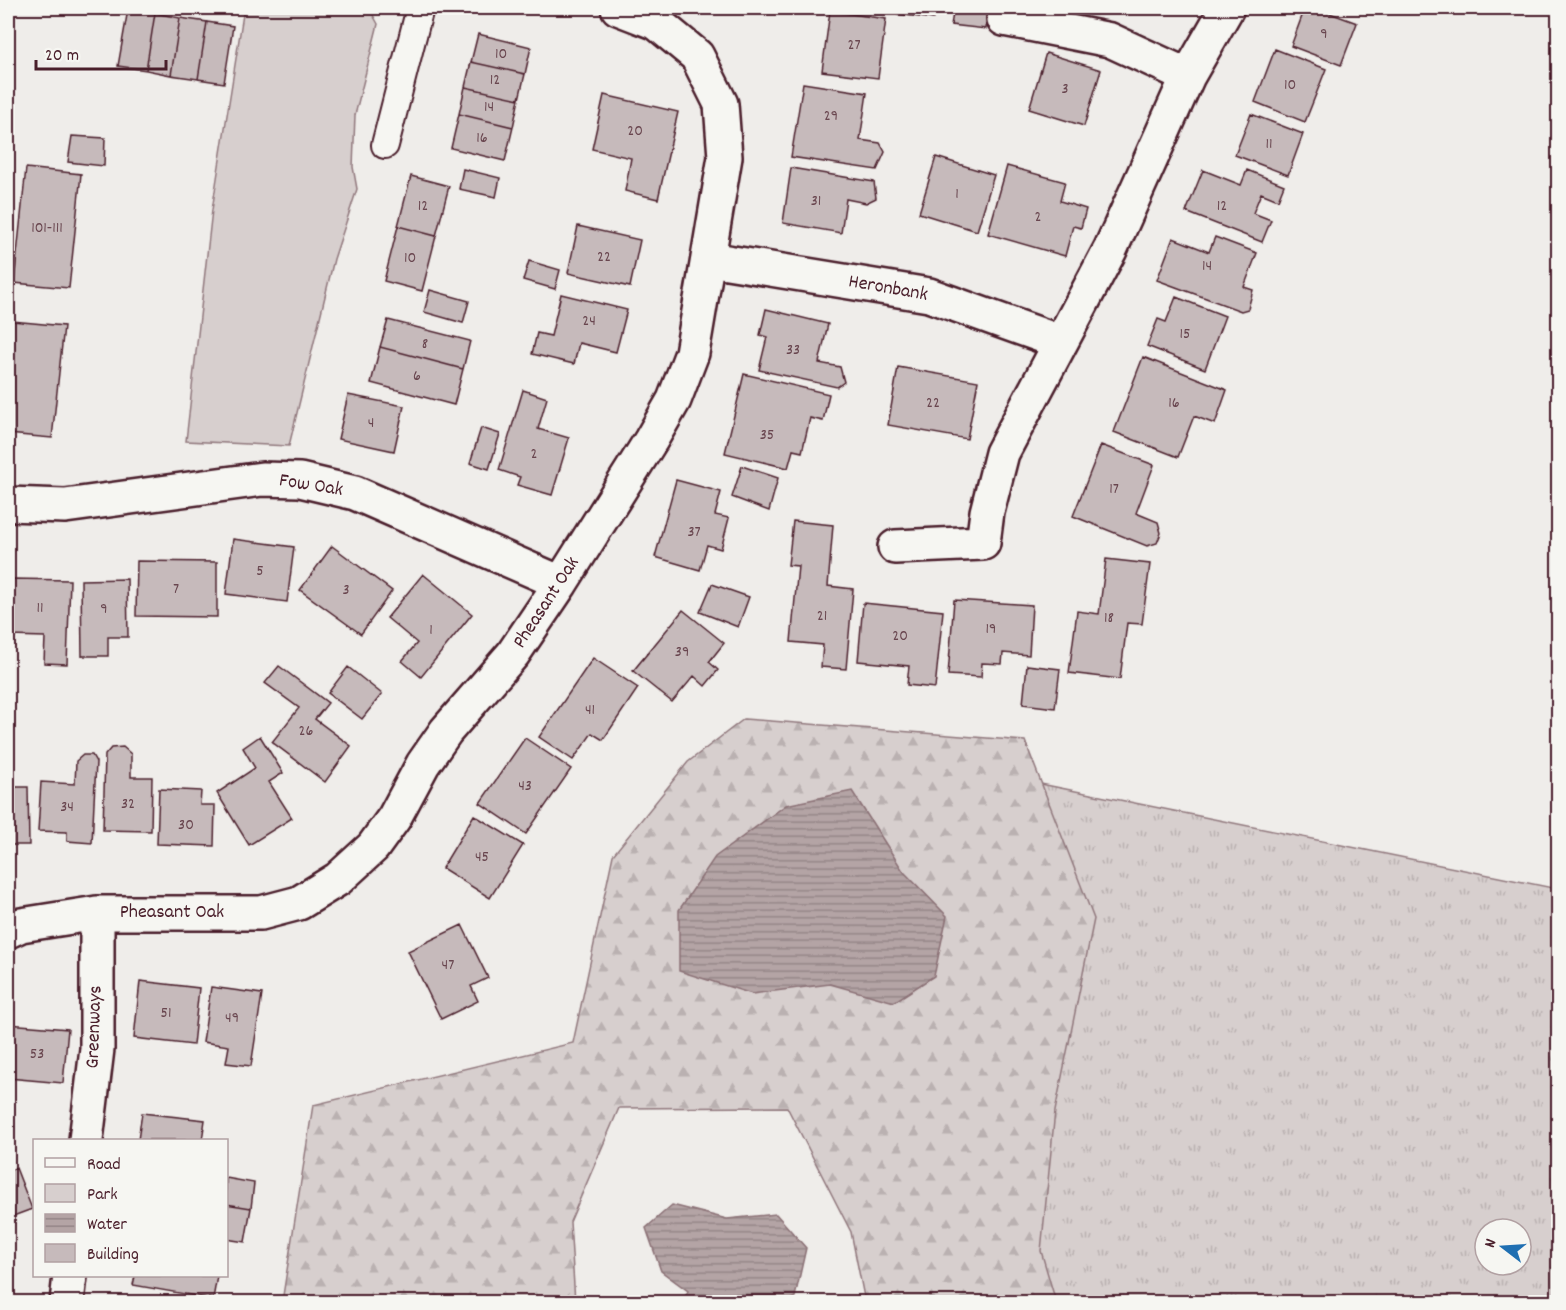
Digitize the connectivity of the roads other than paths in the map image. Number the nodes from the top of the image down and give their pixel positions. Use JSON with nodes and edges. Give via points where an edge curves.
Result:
{"nodes":[{"id":1,"x":420,"y":8,"type":"edge"},
{"id":2,"x":618,"y":8,"type":"edge"},
{"id":3,"x":1227,"y":8,"type":"edge"},
{"id":4,"x":1004,"y":19,"type":"dead end"},
{"id":5,"x":1188,"y":76,"type":"junction"},
{"id":6,"x":385,"y":145,"type":"dead end"},
{"id":7,"x":709,"y":260,"type":"junction"},
{"id":8,"x":1060,"y":342,"type":"junction"},
{"id":9,"x":8,"y":504,"type":"edge"},
{"id":10,"x":895,"y":548,"type":"dead end"},
{"id":11,"x":561,"y":583,"type":"junction"},
{"id":12,"x":97,"y":913,"type":"junction"},
{"id":13,"x":8,"y":931,"type":"edge"},
{"id":14,"x":86,"y":1139,"type":"edge"},
{"id":15,"x":70,"y":1277,"type":"edge"},
{"id":16,"x":67,"y":1302,"type":"edge"}],
"edges":[{"from":1,"to":6,"type":"lane"},
{"from":2,"to":7,"type":"street","name":"Pheasant Oak","via":[[657,23],[697,56],[721,104],[725,157]]},
{"from":3,"to":5,"type":"street"},
{"from":4,"to":5,"type":"street","via":[[1110,40]]},
{"from":5,"to":8,"type":"street","via":[[1110,250]]},
{"from":7,"to":8,"type":"street","name":"Heronbank","via":[[929,295]]},
{"from":7,"to":11,"type":"street","name":"Pheasant Oak","via":[[692,353],[674,400]]},
{"from":8,"to":10,"type":"street","via":[[1002,453],[983,543]]},
{"from":9,"to":11,"type":"street","name":"Fow Oak","via":[[65,506],[262,479],[300,480],[356,493]]},
{"from":11,"to":12,"type":"street","name":"Pheasant Oak","via":[[513,654],[446,731],[373,847],[338,879],[299,903],[261,913]]},
{"from":12,"to":13,"type":"street","name":"Pheasant Oak","via":[[21,925]]},
{"from":12,"to":14,"type":"street","name":"Greenways","via":[[97,1049]]},
{"from":15,"to":16,"type":"street"}]}
